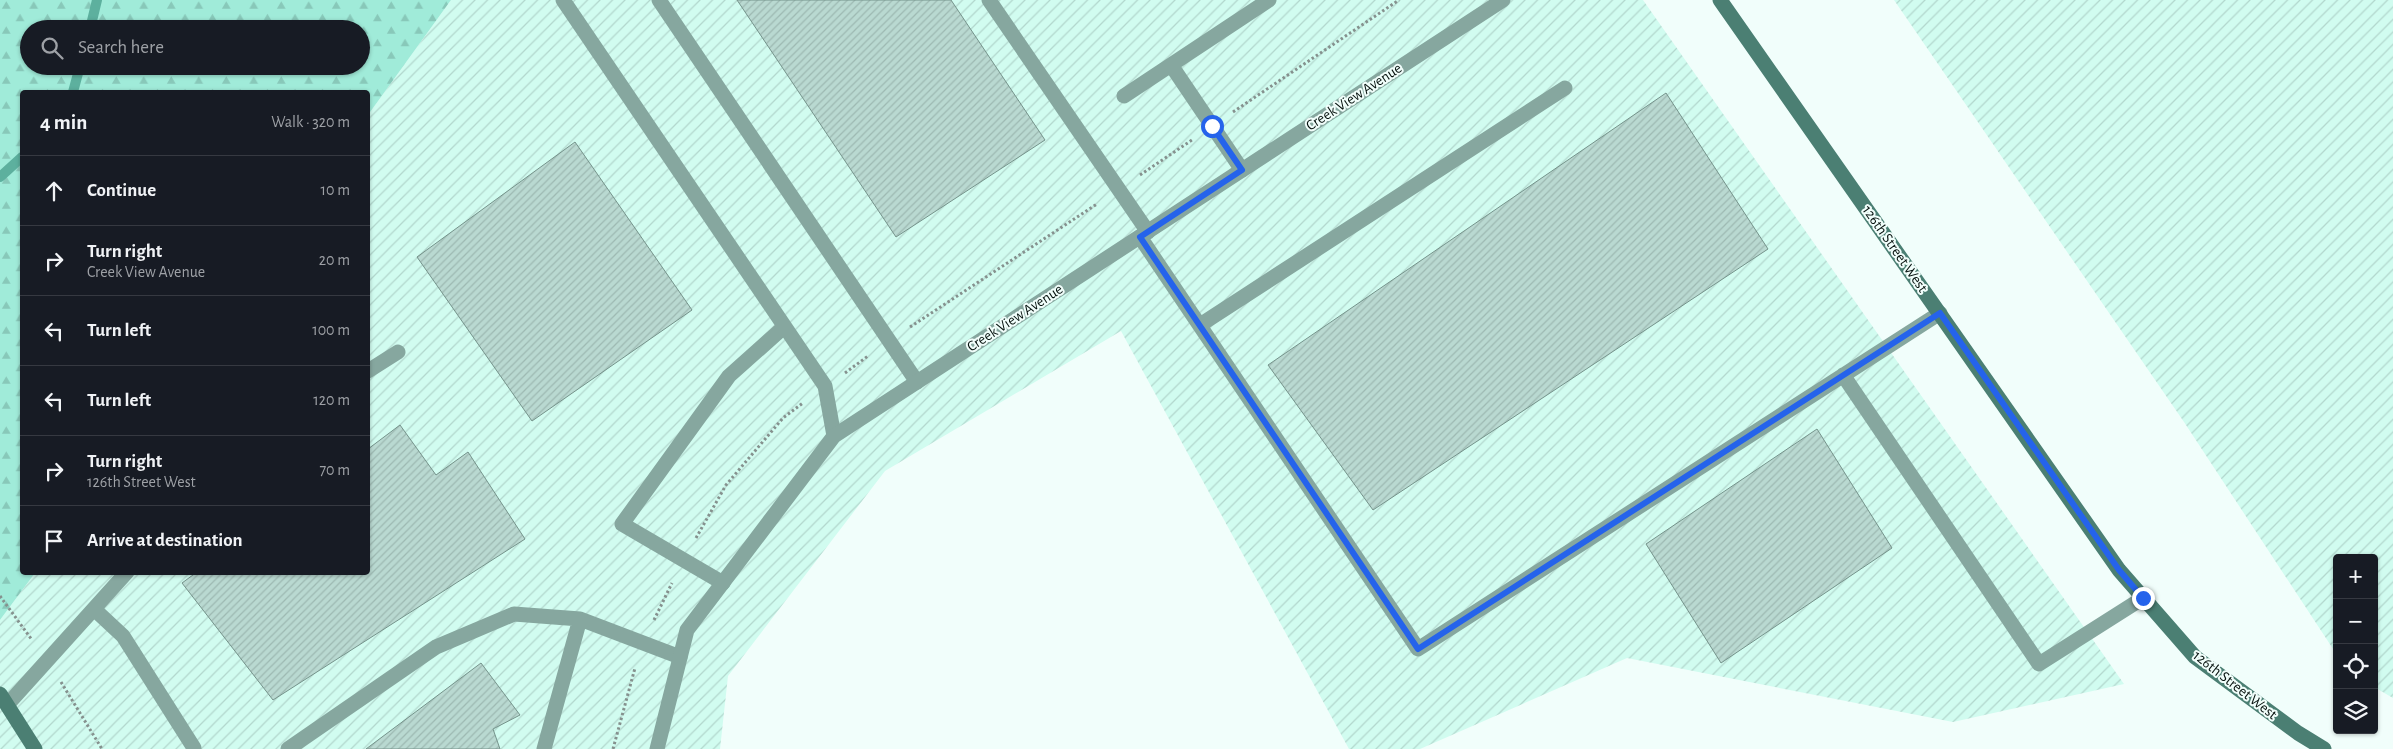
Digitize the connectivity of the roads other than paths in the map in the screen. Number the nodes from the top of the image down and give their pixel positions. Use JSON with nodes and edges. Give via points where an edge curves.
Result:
{"nodes":[{"id":1,"x":563,"y":0,"type":"edge"},
{"id":2,"x":659,"y":0,"type":"edge"},
{"id":3,"x":989,"y":0,"type":"edge"},
{"id":4,"x":1269,"y":0,"type":"edge"},
{"id":5,"x":1503,"y":0,"type":"edge"},
{"id":6,"x":1720,"y":0,"type":"edge"},
{"id":7,"x":1171,"y":65,"type":"junction"},
{"id":8,"x":1565,"y":88,"type":"dead end"},
{"id":9,"x":1124,"y":96,"type":"dead end"},
{"id":10,"x":1242,"y":170,"type":"junction"},
{"id":11,"x":1144,"y":234,"type":"junction"},
{"id":12,"x":1940,"y":313,"type":"junction"},
{"id":13,"x":1200,"y":325,"type":"junction"},
{"id":14,"x":784,"y":326,"type":"junction"},
{"id":15,"x":398,"y":352,"type":"dead end"},
{"id":16,"x":370,"y":370,"type":"edge"},
{"id":17,"x":1843,"y":375,"type":"junction"},
{"id":18,"x":917,"y":382,"type":"junction"},
{"id":19,"x":834,"y":436,"type":"junction"},
{"id":20,"x":124,"y":575,"type":"edge"},
{"id":21,"x":723,"y":583,"type":"junction"},
{"id":22,"x":2143,"y":598,"type":"junction"},
{"id":23,"x":94,"y":609,"type":"junction"},
{"id":24,"x":580,"y":619,"type":"junction"},
{"id":25,"x":680,"y":657,"type":"junction"},
{"id":26,"x":4,"y":699,"type":"edge"},
{"id":27,"x":194,"y":748,"type":"edge"},
{"id":28,"x":35,"y":749,"type":"edge"},
{"id":29,"x":288,"y":749,"type":"edge"},
{"id":30,"x":544,"y":749,"type":"edge"},
{"id":31,"x":657,"y":749,"type":"edge"},
{"id":32,"x":2324,"y":749,"type":"edge"}],
"edges":[{"from":1,"to":14,"type":"street"},
{"from":2,"to":18,"type":"street"},
{"from":3,"to":11,"type":"street"},
{"from":4,"to":7,"type":"street"},
{"from":5,"to":10,"type":"street","name":"Creek View Avenue"},
{"from":6,"to":12,"type":"street","name":"126th Street West"},
{"from":7,"to":9,"type":"street"},
{"from":7,"to":10,"type":"street"},
{"from":8,"to":13,"type":"street"},
{"from":10,"to":11,"type":"street","name":"Creek View Avenue"},
{"from":11,"to":13,"type":"street"},
{"from":11,"to":18,"type":"street","name":"Creek View Avenue"},
{"from":12,"to":17,"type":"street"},
{"from":12,"to":22,"type":"street","name":"126th Street West","via":[[2119,570]]},
{"from":13,"to":17,"type":"street","via":[[1418,649]]},
{"from":14,"to":19,"type":"street","via":[[825,386]]},
{"from":14,"to":21,"type":"street","via":[[729,376],[622,524]]},
{"from":15,"to":16,"type":"street"},
{"from":17,"to":22,"type":"street","via":[[2039,664]]},
{"from":18,"to":19,"type":"street","name":"Creek View Avenue"},
{"from":19,"to":21,"type":"street","name":"Creek View Avenue"},
{"from":20,"to":23,"type":"street"},
{"from":21,"to":25,"type":"street","name":"Creek View Avenue","via":[[687,630]]},
{"from":22,"to":32,"type":"street","name":"126th Street West","via":[[2195,657]]},
{"from":23,"to":26,"type":"street"},
{"from":23,"to":27,"type":"street","via":[[123,636]]},
{"from":24,"to":25,"type":"street"},
{"from":24,"to":29,"type":"street","via":[[514,614],[436,647]]},
{"from":24,"to":30,"type":"street"},
{"from":25,"to":31,"type":"street","name":"Creek View Avenue"},
{"from":26,"to":28,"type":"street"}]}
